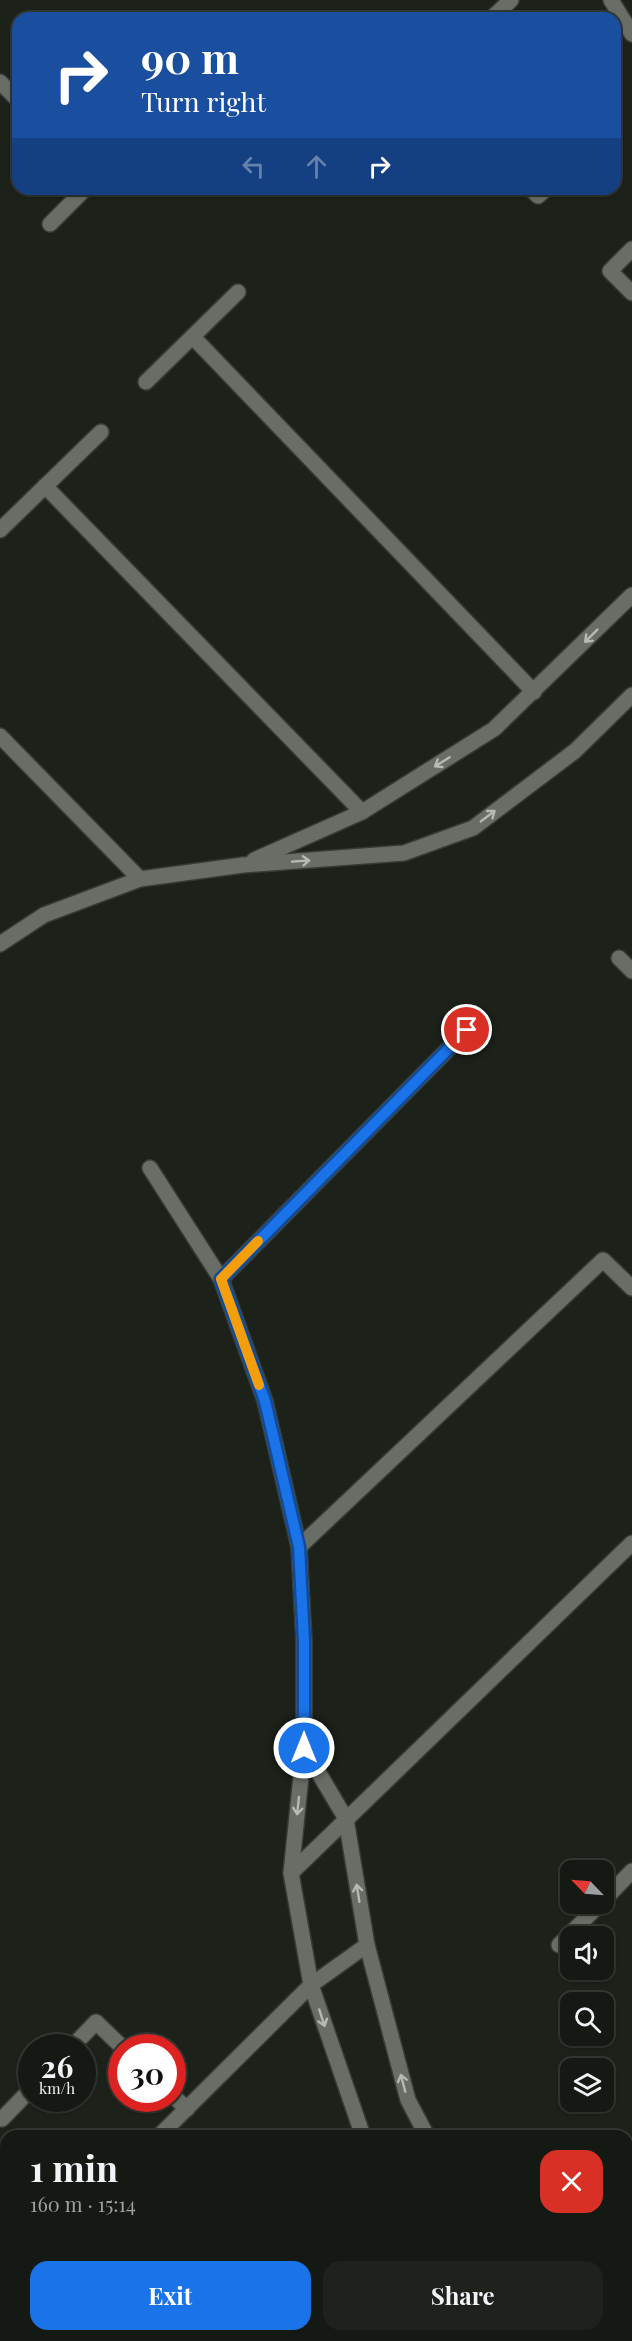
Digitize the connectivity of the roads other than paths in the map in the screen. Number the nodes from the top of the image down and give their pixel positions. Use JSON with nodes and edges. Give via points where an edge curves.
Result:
{"nodes":[{"id":1,"x":512,"y":0,"type":"edge"},
{"id":2,"x":502,"y":12,"type":"edge"},
{"id":3,"x":621,"y":16,"type":"edge"},
{"id":4,"x":632,"y":34,"type":"edge"},
{"id":5,"x":0,"y":82,"type":"edge"},
{"id":6,"x":12,"y":94,"type":"edge"},
{"id":7,"x":79,"y":195,"type":"edge"},
{"id":8,"x":50,"y":224,"type":"dead end"},
{"id":9,"x":632,"y":249,"type":"edge"},
{"id":10,"x":238,"y":292,"type":"dead end"},
{"id":11,"x":632,"y":293,"type":"edge"},
{"id":12,"x":193,"y":337,"type":"junction"},
{"id":13,"x":146,"y":382,"type":"dead end"},
{"id":14,"x":100,"y":432,"type":"dead end"},
{"id":15,"x":45,"y":486,"type":"junction"},
{"id":16,"x":0,"y":530,"type":"edge"},
{"id":17,"x":632,"y":595,"type":"edge"},
{"id":18,"x":534,"y":692,"type":"junction"},
{"id":19,"x":632,"y":695,"type":"edge"},
{"id":20,"x":0,"y":736,"type":"edge"},
{"id":21,"x":362,"y":812,"type":"junction"},
{"id":22,"x":243,"y":865,"type":"junction"},
{"id":23,"x":140,"y":879,"type":"junction"},
{"id":24,"x":0,"y":944,"type":"edge"},
{"id":25,"x":619,"y":958,"type":"dead end"},
{"id":26,"x":632,"y":971,"type":"edge"},
{"id":27,"x":467,"y":1030,"type":"dead end"},
{"id":28,"x":150,"y":1168,"type":"dead end"},
{"id":29,"x":221,"y":1279,"type":"junction"},
{"id":30,"x":632,"y":1288,"type":"edge"},
{"id":31,"x":632,"y":1542,"type":"edge"},
{"id":32,"x":299,"y":1547,"type":"junction"},
{"id":33,"x":304,"y":1748,"type":"junction"},
{"id":34,"x":346,"y":1819,"type":"junction"},
{"id":35,"x":632,"y":1872,"type":"edge"},
{"id":36,"x":291,"y":1873,"type":"junction"},
{"id":37,"x":614,"y":1890,"type":"edge"},
{"id":38,"x":590,"y":1914,"type":"edge"},
{"id":39,"x":367,"y":1945,"type":"junction"},
{"id":40,"x":559,"y":1945,"type":"dead end"},
{"id":41,"x":311,"y":1985,"type":"junction"},
{"id":42,"x":84,"y":2034,"type":"edge"},
{"id":43,"x":108,"y":2034,"type":"edge"},
{"id":44,"x":18,"y":2102,"type":"edge"},
{"id":45,"x":187,"y":2109,"type":"joint"},
{"id":46,"x":2,"y":2119,"type":"dead end"},
{"id":47,"x":165,"y":2130,"type":"edge"},
{"id":48,"x":361,"y":2130,"type":"edge"},
{"id":49,"x":424,"y":2130,"type":"edge"}],
"edges":[{"from":1,"to":2,"type":"street"},
{"from":3,"to":4,"type":"street"},
{"from":5,"to":6,"type":"street"},
{"from":7,"to":8,"type":"street"},
{"from":9,"to":11,"type":"street","via":[[610,271]]},
{"from":10,"to":12,"type":"street"},
{"from":12,"to":13,"type":"street"},
{"from":12,"to":18,"type":"street"},
{"from":14,"to":15,"type":"street"},
{"from":15,"to":16,"type":"street"},
{"from":15,"to":21,"type":"street"},
{"from":17,"to":18,"type":"street","one_way":true},
{"from":18,"to":21,"type":"street","one_way":true,"via":[[495,729]]},
{"from":22,"to":19,"type":"street","one_way":true,"via":[[404,853],[472,828],[575,751]]},
{"from":20,"to":23,"type":"street"},
{"from":21,"to":22,"type":"street"},
{"from":22,"to":23,"type":"street"},
{"from":23,"to":24,"type":"street","via":[[44,915]]},
{"from":25,"to":26,"type":"street"},
{"from":27,"to":29,"type":"street"},
{"from":28,"to":29,"type":"street"},
{"from":29,"to":32,"type":"street","via":[[265,1401]]},
{"from":30,"to":32,"type":"street","via":[[603,1260]]},
{"from":31,"to":34,"type":"street"},
{"from":32,"to":33,"type":"street"},
{"from":33,"to":34,"type":"street"},
{"from":33,"to":36,"type":"street","one_way":true},
{"from":34,"to":36,"type":"street"},
{"from":39,"to":34,"type":"street","one_way":true},
{"from":35,"to":37,"type":"street"},
{"from":36,"to":41,"type":"street"},
{"from":38,"to":40,"type":"street"},
{"from":39,"to":41,"type":"street"},
{"from":49,"to":39,"type":"street","one_way":true,"via":[[408,2100]]},
{"from":41,"to":45,"type":"street"},
{"from":41,"to":48,"type":"street","one_way":true},
{"from":42,"to":43,"type":"street","via":[[96,2022]]},
{"from":44,"to":46,"type":"street"},
{"from":45,"to":47,"type":"street"}]}
